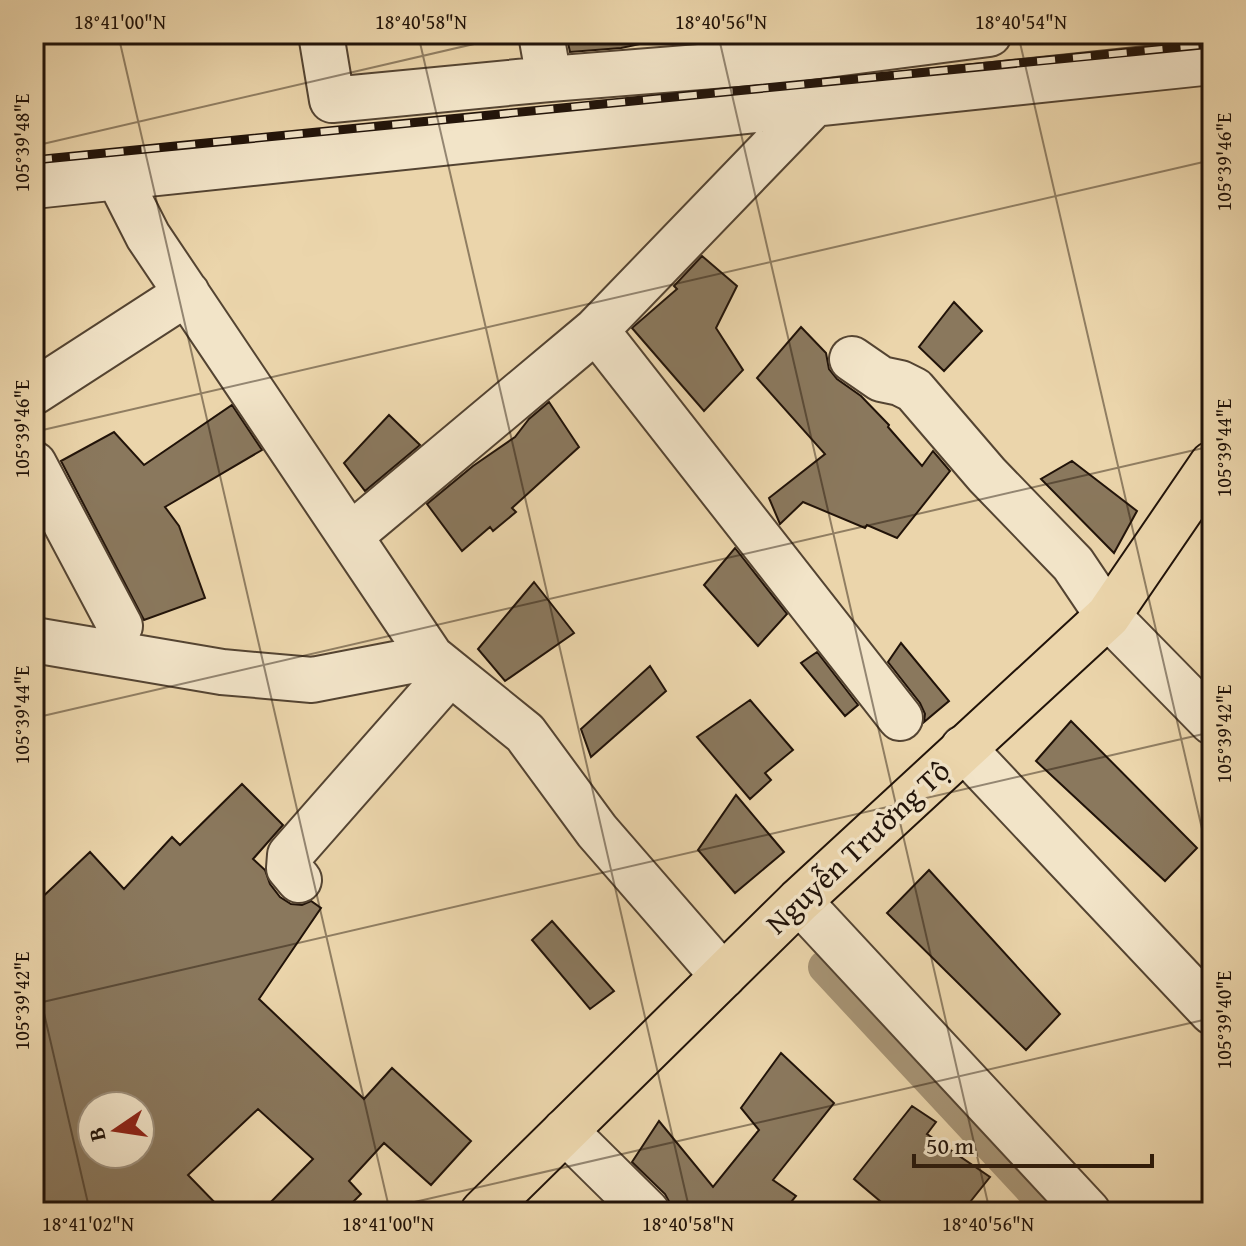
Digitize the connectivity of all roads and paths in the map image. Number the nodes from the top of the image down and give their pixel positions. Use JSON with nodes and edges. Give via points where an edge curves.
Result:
{"nodes":[{"id":1,"x":321,"y":34,"type":"edge"},
{"id":2,"x":541,"y":34,"type":"edge"},
{"id":3,"x":989,"y":34,"type":"edge"},
{"id":4,"x":778,"y":47,"type":"edge"},
{"id":5,"x":1212,"y":62,"type":"edge"},
{"id":6,"x":549,"y":79,"type":"junction"},
{"id":7,"x":814,"y":104,"type":"junction"},
{"id":8,"x":118,"y":177,"type":"junction"},
{"id":9,"x":34,"y":186,"type":"edge"},
{"id":10,"x":187,"y":293,"type":"junction"},
{"id":11,"x":596,"y":330,"type":"junction"},
{"id":12,"x":852,"y":359,"type":"dead end"},
{"id":13,"x":34,"y":392,"type":"edge"},
{"id":14,"x":34,"y":464,"type":"edge"},
{"id":15,"x":1212,"y":464,"type":"edge"},
{"id":16,"x":350,"y":536,"type":"junction"},
{"id":17,"x":1108,"y":616,"type":"junction"},
{"id":18,"x":120,"y":626,"type":"dead end"},
{"id":19,"x":34,"y":640,"type":"edge"},
{"id":20,"x":441,"y":665,"type":"junction"},
{"id":21,"x":900,"y":718,"type":"dead end"},
{"id":22,"x":1212,"y":722,"type":"edge"},
{"id":23,"x":963,"y":748,"type":"junction"},
{"id":24,"x":299,"y":880,"type":"dead end"},
{"id":25,"x":799,"y":901,"type":"junction"},
{"id":26,"x":723,"y":976,"type":"junction"},
{"id":27,"x":1212,"y":1012,"type":"edge"},
{"id":28,"x":565,"y":1131,"type":"junction"},
{"id":29,"x":483,"y":1212,"type":"edge"},
{"id":30,"x":647,"y":1212,"type":"edge"},
{"id":31,"x":1088,"y":1212,"type":"edge"}],
"edges":[{"from":1,"to":6,"type":"street","via":[[332,100]]},
{"from":2,"to":6,"type":"street"},
{"from":3,"to":4,"type":"street"},
{"from":4,"to":6,"type":"street"},
{"from":5,"to":7,"type":"street"},
{"from":7,"to":8,"type":"street"},
{"from":7,"to":11,"type":"street"},
{"from":8,"to":9,"type":"street"},
{"from":8,"to":10,"type":"street","via":[[148,236]]},
{"from":10,"to":13,"type":"street"},
{"from":10,"to":16,"type":"street"},
{"from":11,"to":16,"type":"street"},
{"from":11,"to":21,"type":"street"},
{"from":12,"to":17,"type":"street","via":[[881,379],[914,390],[1073,564]]},
{"from":14,"to":18,"type":"street"},
{"from":15,"to":17,"type":"main road","name":"Nguyễn Trường Tộ"},
{"from":16,"to":20,"type":"street"},
{"from":17,"to":22,"type":"street"},
{"from":17,"to":23,"type":"main road","name":"Nguyễn Trường Tộ"},
{"from":19,"to":20,"type":"street","via":[[222,672],[312,680]]},
{"from":20,"to":24,"type":"street","via":[[290,855],[289,868]]},
{"from":20,"to":26,"type":"street","via":[[525,733],[597,831]]},
{"from":23,"to":25,"type":"main road","name":"Nguyễn Trường Tộ"},
{"from":23,"to":27,"type":"street"},
{"from":25,"to":26,"type":"main road","name":"Nguyễn Trường Tộ"},
{"from":25,"to":31,"type":"street"},
{"from":26,"to":28,"type":"main road","name":"Nguyễn Trường Tộ"},
{"from":28,"to":29,"type":"main road","name":"Nguyễn Trường Tộ"},
{"from":28,"to":30,"type":"street"}]}
